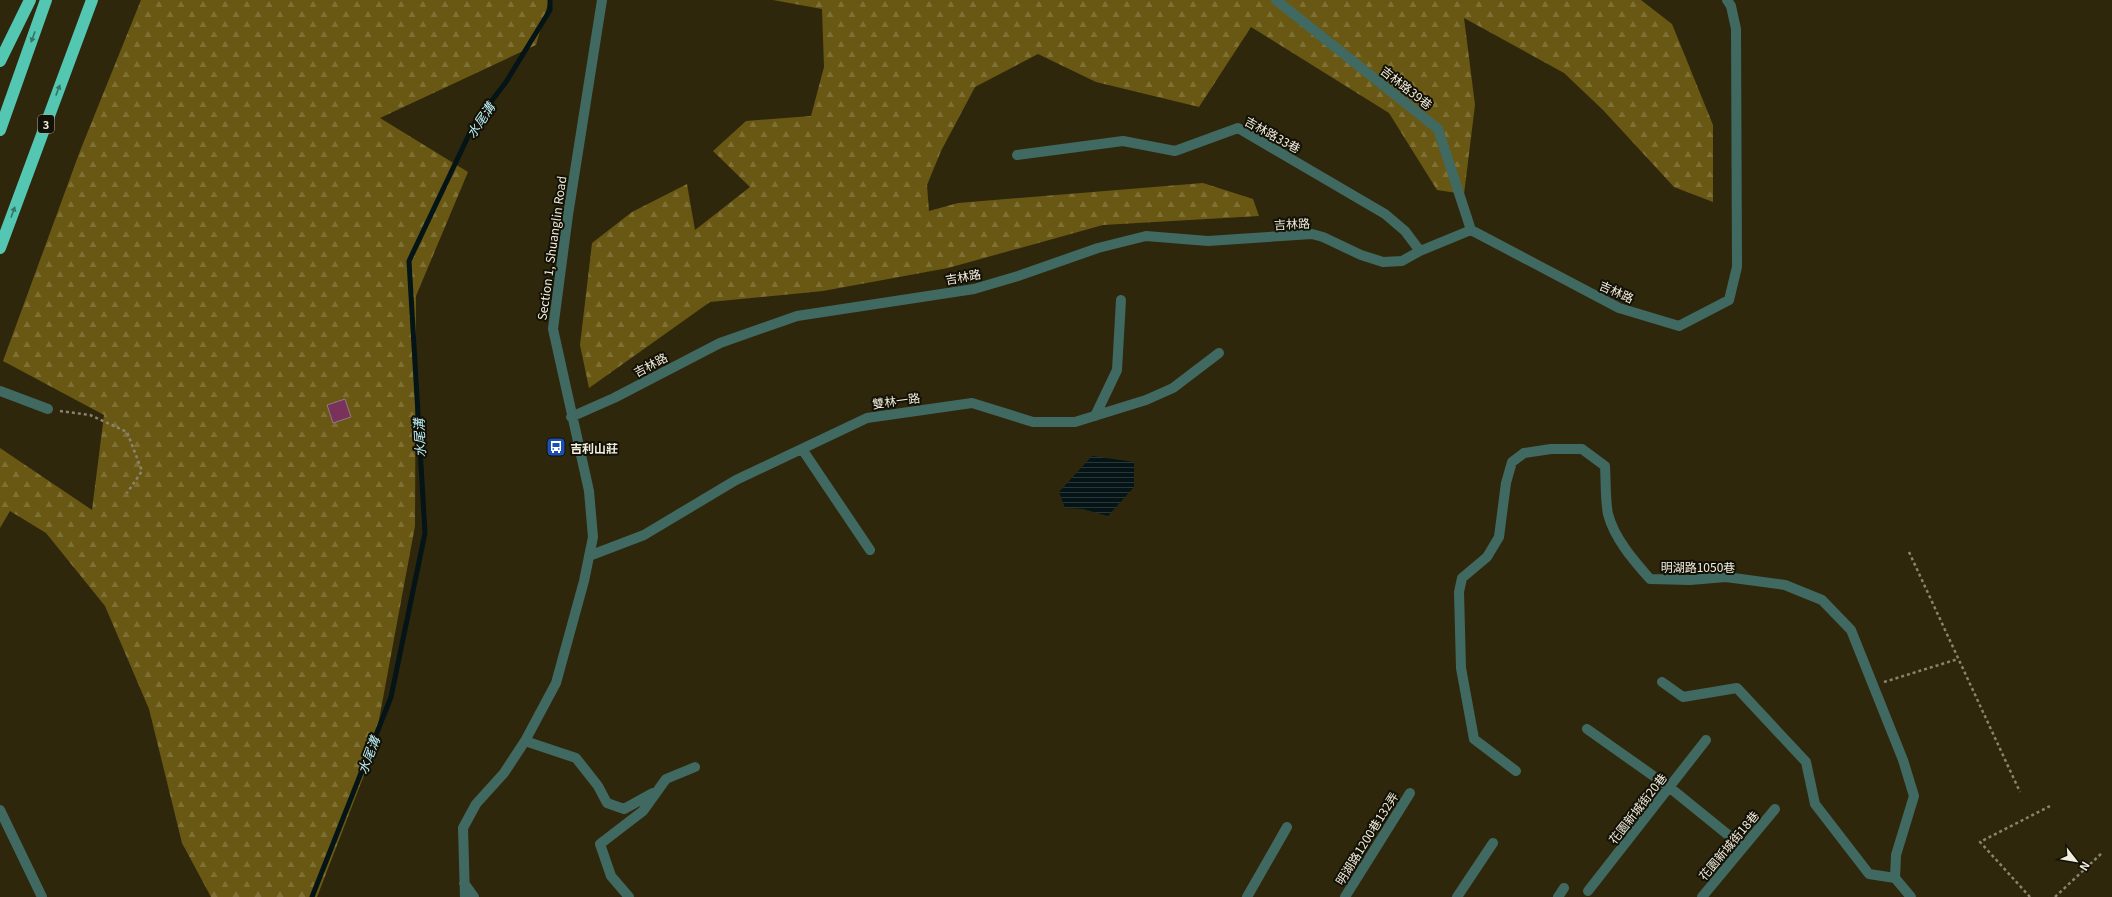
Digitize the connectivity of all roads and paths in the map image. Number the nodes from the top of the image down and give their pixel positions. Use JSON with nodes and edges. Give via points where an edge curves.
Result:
{"nodes":[{"id":1,"x":30,"y":0,"type":"edge"},
{"id":2,"x":46,"y":0,"type":"edge"},
{"id":3,"x":92,"y":0,"type":"edge"},
{"id":4,"x":602,"y":0,"type":"edge"},
{"id":5,"x":1276,"y":0,"type":"edge"},
{"id":6,"x":1727,"y":0,"type":"edge"},
{"id":7,"x":0,"y":61,"type":"edge"},
{"id":8,"x":0,"y":130,"type":"edge"},
{"id":9,"x":1017,"y":155,"type":"dead end"},
{"id":10,"x":1471,"y":230,"type":"junction"},
{"id":11,"x":0,"y":248,"type":"edge"},
{"id":12,"x":1420,"y":251,"type":"junction"},
{"id":13,"x":1120,"y":300,"type":"dead end"},
{"id":14,"x":1219,"y":353,"type":"dead end"},
{"id":15,"x":0,"y":391,"type":"edge"},
{"id":16,"x":48,"y":408,"type":"joint"},
{"id":17,"x":1095,"y":416,"type":"junction"},
{"id":18,"x":571,"y":417,"type":"junction"},
{"id":19,"x":802,"y":449,"type":"junction"},
{"id":20,"x":127,"y":493,"type":"dead end"},
{"id":21,"x":870,"y":550,"type":"dead end"},
{"id":22,"x":1908,"y":552,"type":"dead end"},
{"id":23,"x":589,"y":556,"type":"junction"},
{"id":24,"x":1958,"y":659,"type":"junction"},
{"id":25,"x":1662,"y":682,"type":"dead end"},
{"id":26,"x":1873,"y":685,"type":"junction"},
{"id":27,"x":1588,"y":729,"type":"dead end"},
{"id":28,"x":1706,"y":740,"type":"dead end"},
{"id":29,"x":525,"y":741,"type":"junction"},
{"id":30,"x":695,"y":767,"type":"dead end"},
{"id":31,"x":1516,"y":771,"type":"dead end"},
{"id":32,"x":1669,"y":788,"type":"junction"},
{"id":33,"x":655,"y":791,"type":"junction"},
{"id":34,"x":2020,"y":792,"type":"dead end"},
{"id":35,"x":1410,"y":793,"type":"dead end"},
{"id":36,"x":2052,"y":805,"type":"dead end"},
{"id":37,"x":1774,"y":809,"type":"dead end"},
{"id":38,"x":0,"y":810,"type":"edge"},
{"id":39,"x":1287,"y":827,"type":"dead end"},
{"id":40,"x":1493,"y":842,"type":"dead end"},
{"id":41,"x":1743,"y":847,"type":"junction"},
{"id":42,"x":2103,"y":852,"type":"dead end"},
{"id":43,"x":1895,"y":878,"type":"junction"},
{"id":44,"x":464,"y":883,"type":"junction"},
{"id":45,"x":1588,"y":891,"type":"dead end"},
{"id":46,"x":42,"y":897,"type":"edge"},
{"id":47,"x":465,"y":897,"type":"edge"},
{"id":48,"x":474,"y":897,"type":"edge"},
{"id":49,"x":629,"y":897,"type":"edge"},
{"id":50,"x":1248,"y":897,"type":"edge"},
{"id":51,"x":1345,"y":897,"type":"edge"},
{"id":52,"x":1457,"y":897,"type":"edge"},
{"id":53,"x":1702,"y":897,"type":"edge"},
{"id":54,"x":1911,"y":897,"type":"edge"},
{"id":55,"x":2030,"y":897,"type":"edge"},
{"id":56,"x":2055,"y":897,"type":"edge"}],
"edges":[{"from":1,"to":7,"type":"highway"},
{"from":2,"to":8,"type":"highway","one_way":true},
{"from":11,"to":3,"type":"highway","number":"3","one_way":true},
{"from":4,"to":18,"type":"street","name":"Section 1, Shuanglin Road","via":[[553,329]]},
{"from":5,"to":10,"type":"street","name":"吉林路39巷","via":[[1438,129]]},
{"from":6,"to":10,"type":"street","name":"吉林路","via":[[1731,6],[1736,29],[1737,267],[1729,300],[1679,326],[1619,308]]},
{"from":9,"to":12,"type":"street","name":"吉林路33巷","via":[[1123,140],[1175,151],[1238,128],[1385,214]]},
{"from":10,"to":12,"type":"street","name":"吉林路"},
{"from":12,"to":18,"type":"street","name":"吉林路","via":[[1402,260],[1383,262],[1312,234],[1208,241],[1146,236],[1098,248],[974,289],[797,316],[720,343],[614,398]]},
{"from":13,"to":17,"type":"street","via":[[1117,370]]},
{"from":14,"to":17,"type":"street","name":"雙林一路","via":[[1173,388],[1146,400]]},
{"from":15,"to":16,"type":"street"},
{"from":16,"to":20,"type":"path","via":[[90,416],[127,432],[142,471]]},
{"from":17,"to":19,"type":"street","name":"雙林一路","via":[[1075,422],[1033,422],[972,403],[867,418]]},
{"from":18,"to":23,"type":"street","name":"Section 1, Shuanglin Road","via":[[589,491],[592,537]]},
{"from":19,"to":21,"type":"street"},
{"from":19,"to":23,"type":"street","name":"雙林一路","via":[[736,480],[644,535]]},
{"from":22,"to":24,"type":"path"},
{"from":23,"to":29,"type":"street","name":"Section 1, Shuanglin Road","via":[[556,683]]},
{"from":24,"to":26,"type":"path"},
{"from":24,"to":34,"type":"path"},
{"from":25,"to":43,"type":"street","via":[[1683,697],[1737,688],[1806,762],[1815,804],[1869,874]]},
{"from":26,"to":31,"type":"street","name":"明湖路1050巷","via":[[1851,630],[1822,600],[1785,585],[1726,577],[1690,580],[1650,579],[1633,561],[1608,514],[1605,466],[1582,449],[1551,449],[1524,453],[1512,462],[1506,483],[1499,537],[1487,557],[1462,578],[1459,592],[1461,668],[1474,739]]},
{"from":26,"to":43,"type":"street","name":"明湖路1050巷","via":[[1903,760],[1914,796],[1896,855]]},
{"from":27,"to":32,"type":"street"},
{"from":28,"to":32,"type":"street","name":"花園新城街20巷"},
{"from":29,"to":33,"type":"street","via":[[576,758],[608,803],[624,809]]},
{"from":29,"to":44,"type":"street","name":"Section 1, Shuanglin Road","via":[[504,773],[476,804],[463,828]]},
{"from":30,"to":33,"type":"street","via":[[666,779]]},
{"from":32,"to":41,"type":"street"},
{"from":32,"to":45,"type":"street","name":"花園新城街20巷"},
{"from":33,"to":49,"type":"street","via":[[642,811],[600,844],[611,876]]},
{"from":35,"to":51,"type":"street","name":"明湖路1200巷132弄"},
{"from":36,"to":55,"type":"path","via":[[1980,842]]},
{"from":37,"to":41,"type":"street","name":"花園新城街18巷"},
{"from":38,"to":46,"type":"street"},
{"from":39,"to":50,"type":"street"},
{"from":40,"to":52,"type":"street"},
{"from":41,"to":53,"type":"street","name":"花園新城街18巷"},
{"from":42,"to":56,"type":"path"},
{"from":43,"to":54,"type":"street"},
{"from":44,"to":47,"type":"street","name":"Section 1, Shuanglin Road"},
{"from":44,"to":48,"type":"street"}]}
